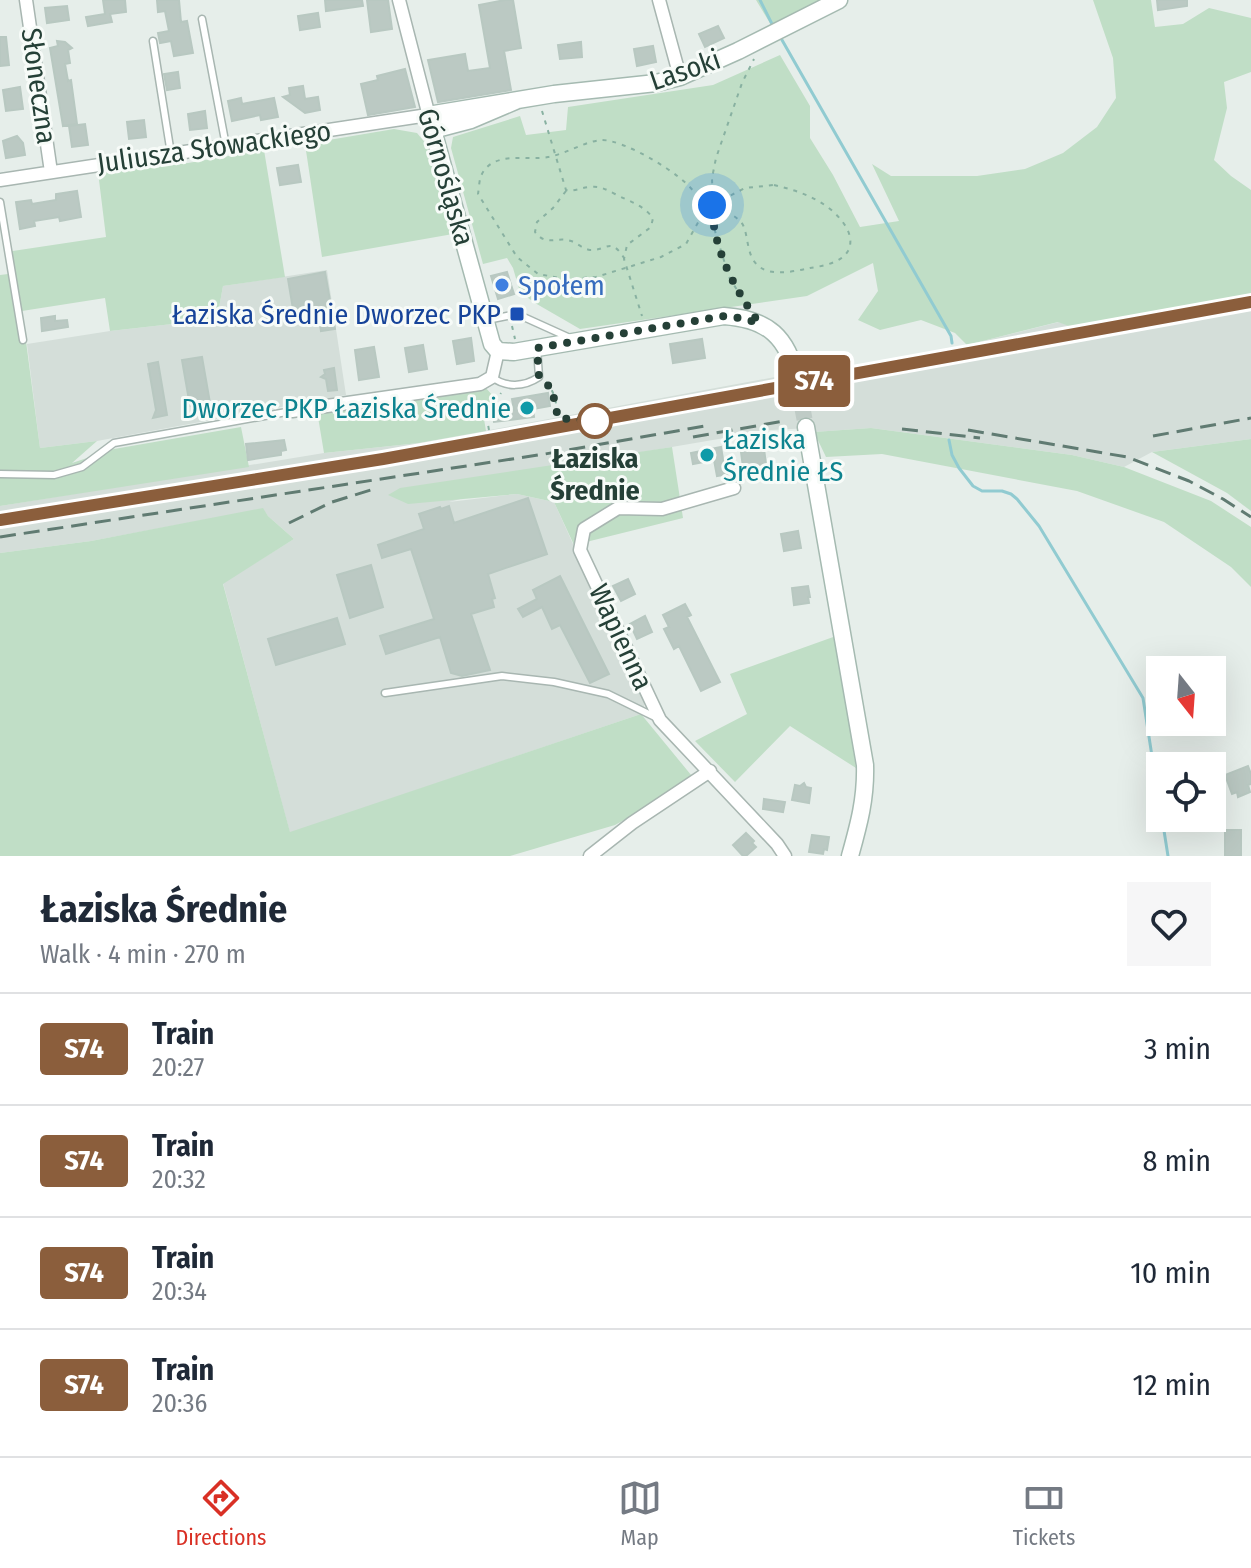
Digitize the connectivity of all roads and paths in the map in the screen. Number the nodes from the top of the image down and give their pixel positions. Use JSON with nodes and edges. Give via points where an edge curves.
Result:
{"nodes":[{"id":1,"x":26,"y":0,"type":"edge"},
{"id":2,"x":399,"y":0,"type":"edge"},
{"id":3,"x":659,"y":0,"type":"edge"},
{"id":4,"x":839,"y":0,"type":"edge"},
{"id":5,"x":202,"y":19,"type":"dead end"},
{"id":6,"x":153,"y":41,"type":"dead end"},
{"id":7,"x":758,"y":54,"type":"dead end"},
{"id":8,"x":680,"y":77,"type":"junction"},
{"id":9,"x":538,"y":97,"type":"junction"},
{"id":10,"x":431,"y":123,"type":"junction"},
{"id":11,"x":226,"y":146,"type":"junction"},
{"id":12,"x":171,"y":154,"type":"junction"},
{"id":13,"x":556,"y":156,"type":"junction"},
{"id":14,"x":51,"y":172,"type":"junction"},
{"id":15,"x":0,"y":180,"type":"edge"},
{"id":16,"x":566,"y":190,"type":"junction"},
{"id":17,"x":697,"y":196,"type":"junction"},
{"id":18,"x":0,"y":202,"type":"edge"},
{"id":19,"x":712,"y":205,"type":"junction"},
{"id":20,"x":700,"y":219,"type":"junction"},
{"id":21,"x":624,"y":259,"type":"junction"},
{"id":22,"x":627,"y":267,"type":"junction"},
{"id":23,"x":486,"y":321,"type":"junction"},
{"id":24,"x":644,"y":321,"type":"dead end"},
{"id":25,"x":759,"y":323,"type":"junction"},
{"id":26,"x":23,"y":340,"type":"dead end"},
{"id":27,"x":577,"y":341,"type":"junction"},
{"id":28,"x":537,"y":348,"type":"junction"},
{"id":29,"x":498,"y":351,"type":"junction"},
{"id":30,"x":492,"y":377,"type":"junction"},
{"id":31,"x":539,"y":377,"type":"junction"},
{"id":32,"x":797,"y":380,"type":"tunnel mouth"},
{"id":33,"x":507,"y":385,"type":"junction"},
{"id":34,"x":292,"y":411,"type":"joint"},
{"id":35,"x":558,"y":418,"type":"dead end"},
{"id":36,"x":806,"y":427,"type":"tunnel mouth"},
{"id":37,"x":539,"y":428,"type":"dead end"},
{"id":38,"x":489,"y":430,"type":"dead end"},
{"id":39,"x":540,"y":433,"type":"dead end"},
{"id":40,"x":0,"y":474,"type":"edge"},
{"id":41,"x":734,"y":488,"type":"dead end"},
{"id":42,"x":385,"y":693,"type":"dead end"},
{"id":43,"x":660,"y":720,"type":"junction"},
{"id":44,"x":710,"y":771,"type":"junction"},
{"id":45,"x":590,"y":856,"type":"edge"},
{"id":46,"x":785,"y":856,"type":"edge"},
{"id":47,"x":850,"y":856,"type":"edge"}],
"edges":[{"from":1,"to":14,"type":"street","name":"Słoneczna"},
{"from":2,"to":10,"type":"street","name":"Górnośląska"},
{"from":3,"to":8,"type":"street"},
{"from":4,"to":8,"type":"street","name":"Lasoki"},
{"from":5,"to":11,"type":"lane"},
{"from":6,"to":12,"type":"lane"},
{"from":7,"to":19,"type":"path","via":[[716,158]]},
{"from":8,"to":9,"type":"street","name":"Lasoki"},
{"from":9,"to":10,"type":"street","name":"Lasoki"},
{"from":9,"to":13,"type":"path"},
{"from":10,"to":11,"type":"street","name":"Juliusza Słowackiego","via":[[395,121]]},
{"from":10,"to":23,"type":"street","name":"Górnośląska"},
{"from":11,"to":12,"type":"street","name":"Juliusza Słowackiego"},
{"from":12,"to":14,"type":"street","name":"Juliusza Słowackiego"},
{"from":13,"to":16,"type":"path"},
{"from":13,"to":17,"type":"path","via":[[603,140],[664,166]]},
{"from":13,"to":22,"type":"path","via":[[491,163],[481,175],[478,194],[499,230],[517,257],[538,274],[596,277]]},
{"from":14,"to":15,"type":"street","name":"Juliusza Słowackiego"},
{"from":16,"to":21,"type":"path","via":[[605,188],[646,209],[653,218],[651,227],[627,245]]},
{"from":16,"to":21,"type":"path","via":[[537,222],[535,232],[541,239],[570,240],[590,250],[609,245]]},
{"from":17,"to":19,"type":"path"},
{"from":17,"to":20,"type":"path"},
{"from":18,"to":26,"type":"lane"},
{"from":19,"to":19,"type":"path","via":[[742,224],[758,266],[769,271],[817,267],[848,252],[848,232],[838,215],[799,191],[774,185],[745,188]]},
{"from":19,"to":20,"type":"path"},
{"from":19,"to":25,"type":"path","via":[[729,277]]},
{"from":20,"to":22,"type":"path","via":[[686,244]]},
{"from":21,"to":22,"type":"path"},
{"from":22,"to":24,"type":"path"},
{"from":23,"to":27,"type":"lane","via":[[517,314]]},
{"from":23,"to":29,"type":"street","name":"Górnośląska"},
{"from":25,"to":27,"type":"street","via":[[724,316]]},
{"from":25,"to":32,"type":"street","via":[[781,341]]},
{"from":27,"to":28,"type":"street"},
{"from":28,"to":29,"type":"street"},
{"from":28,"to":31,"type":"lane"},
{"from":29,"to":30,"type":"street"},
{"from":30,"to":33,"type":"lane"},
{"from":30,"to":34,"type":"street","via":[[480,384]]},
{"from":31,"to":33,"type":"lane"},
{"from":31,"to":35,"type":"path","via":[[552,389]]},
{"from":33,"to":38,"type":"path","via":[[487,410]]},
{"from":34,"to":40,"type":"lane","via":[[114,443],[82,467],[54,475]]},
{"from":36,"to":47,"type":"street","via":[[865,765],[863,803]]},
{"from":37,"to":39,"type":"path"},
{"from":41,"to":43,"type":"street","name":"Wapienna","via":[[662,509],[618,508],[584,529],[580,550]]},
{"from":42,"to":43,"type":"lane","via":[[502,676],[608,694]]},
{"from":43,"to":44,"type":"street","name":"Wapienna"},
{"from":44,"to":45,"type":"street"},
{"from":44,"to":46,"type":"street","name":"Wapienna"}]}
